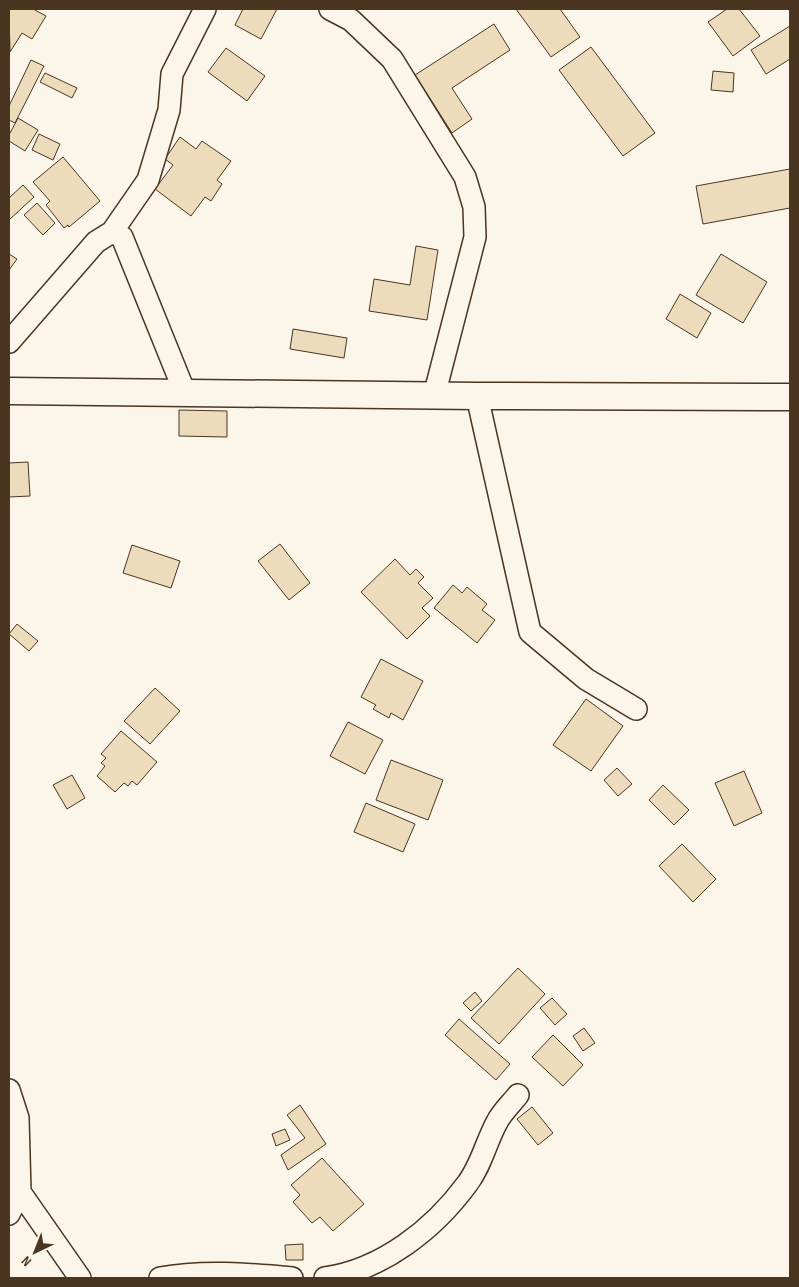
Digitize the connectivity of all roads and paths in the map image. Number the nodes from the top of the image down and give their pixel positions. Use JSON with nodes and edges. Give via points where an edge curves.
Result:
{"nodes":[{"id":1,"x":206,"y":9,"type":"edge"},
{"id":2,"x":330,"y":9,"type":"edge"},
{"id":3,"x":112,"y":232,"type":"junction"},
{"id":4,"x":9,"y":342,"type":"edge"},
{"id":5,"x":9,"y":391,"type":"edge"},
{"id":6,"x":186,"y":393,"type":"junction"},
{"id":7,"x":789,"y":395,"type":"edge"},
{"id":8,"x":434,"y":396,"type":"junction"},
{"id":9,"x":477,"y":396,"type":"junction"},
{"id":10,"x":636,"y":709,"type":"dead end"},
{"id":11,"x":9,"y":1090,"type":"edge"},
{"id":12,"x":518,"y":1095,"type":"dead end"},
{"id":13,"x":20,"y":1192,"type":"junction"},
{"id":14,"x":9,"y":1214,"type":"edge"},
{"id":15,"x":70,"y":1269,"type":"edge"},
{"id":16,"x":80,"y":1278,"type":"edge"},
{"id":17,"x":160,"y":1278,"type":"edge"},
{"id":18,"x":292,"y":1278,"type":"edge"},
{"id":19,"x":325,"y":1278,"type":"edge"}],
"edges":[{"from":1,"to":3,"type":"street","via":[[172,74],[169,110],[148,180]]},
{"from":2,"to":8,"type":"street","via":[[351,20],[392,58],[465,177],[474,207],[475,237]]},
{"from":3,"to":4,"type":"street","via":[[96,242]]},
{"from":3,"to":6,"type":"street","via":[[122,237]]},
{"from":5,"to":6,"type":"street"},
{"from":6,"to":8,"type":"street"},
{"from":7,"to":9,"type":"street"},
{"from":8,"to":9,"type":"street"},
{"from":9,"to":10,"type":"street","via":[[530,632],[586,678]]},
{"from":11,"to":13,"type":"street","via":[[18,1118]]},
{"from":12,"to":19,"type":"street","via":[[498,1120],[468,1183],[422,1233],[379,1261]]},
{"from":13,"to":14,"type":"street"},
{"from":13,"to":15,"type":"street"},
{"from":15,"to":16,"type":"street"},
{"from":17,"to":18,"type":"street","via":[[175,1275]]}]}
